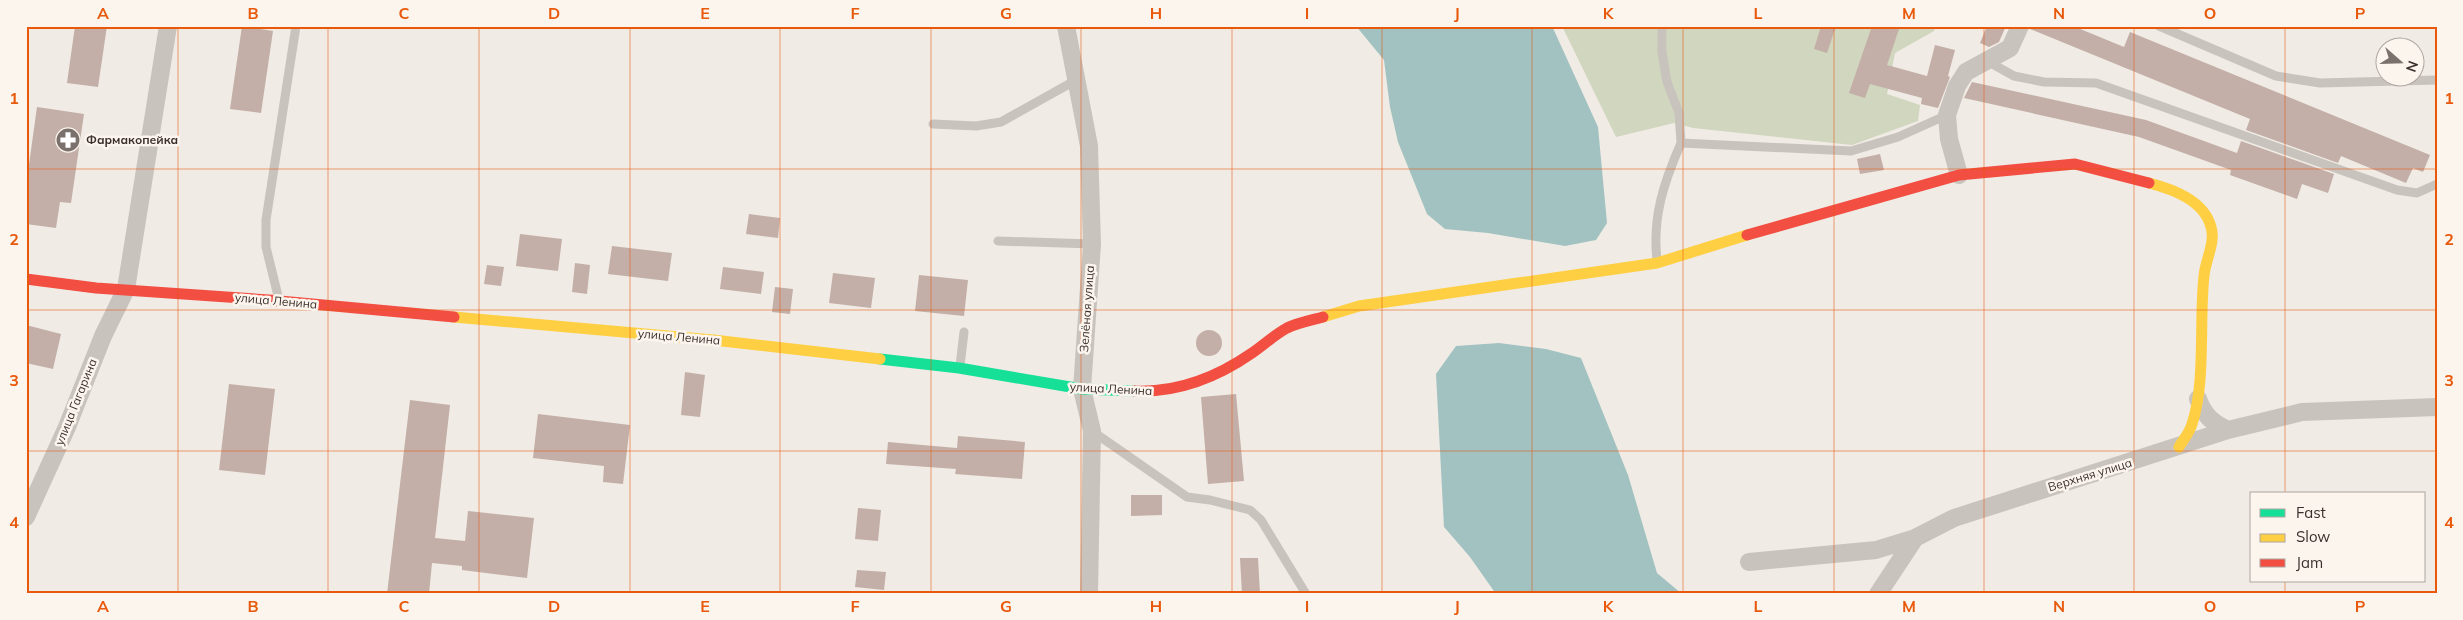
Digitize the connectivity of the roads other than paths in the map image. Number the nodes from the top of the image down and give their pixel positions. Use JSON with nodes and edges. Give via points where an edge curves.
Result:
{"nodes":[{"id":1,"x":168,"y":26,"type":"edge"},
{"id":2,"x":296,"y":26,"type":"edge"},
{"id":3,"x":1066,"y":26,"type":"edge"},
{"id":4,"x":1662,"y":26,"type":"edge"},
{"id":5,"x":2020,"y":26,"type":"edge"},
{"id":6,"x":2159,"y":26,"type":"edge"},
{"id":7,"x":1987,"y":61,"type":"junction"},
{"id":8,"x":1078,"y":79,"type":"junction"},
{"id":9,"x":2437,"y":80,"type":"edge"},
{"id":10,"x":1947,"y":115,"type":"junction"},
{"id":11,"x":933,"y":124,"type":"dead end"},
{"id":12,"x":1681,"y":143,"type":"junction"},
{"id":13,"x":1959,"y":175,"type":"junction"},
{"id":14,"x":2437,"y":184,"type":"edge"},
{"id":15,"x":998,"y":241,"type":"dead end"},
{"id":16,"x":1092,"y":244,"type":"junction"},
{"id":17,"x":1657,"y":263,"type":"junction"},
{"id":18,"x":26,"y":279,"type":"edge"},
{"id":19,"x":126,"y":289,"type":"junction"},
{"id":20,"x":280,"y":301,"type":"junction"},
{"id":21,"x":964,"y":332,"type":"dead end"},
{"id":22,"x":959,"y":368,"type":"junction"},
{"id":23,"x":1082,"y":390,"type":"junction"},
{"id":24,"x":2198,"y":399,"type":"junction"},
{"id":25,"x":2437,"y":407,"type":"edge"},
{"id":26,"x":2228,"y":430,"type":"junction"},
{"id":27,"x":1092,"y":431,"type":"junction"},
{"id":28,"x":2179,"y":448,"type":"junction"},
{"id":29,"x":26,"y":517,"type":"edge"},
{"id":30,"x":1915,"y":538,"type":"junction"},
{"id":31,"x":1749,"y":562,"type":"dead end"},
{"id":32,"x":1090,"y":594,"type":"edge"},
{"id":33,"x":1306,"y":594,"type":"edge"},
{"id":34,"x":1878,"y":594,"type":"edge"}],
"edges":[{"from":1,"to":19,"type":"street","name":"улица Гагарина"},
{"from":2,"to":20,"type":"lane","via":[[266,220],[266,247]]},
{"from":3,"to":8,"type":"street","name":"Зелёная улица"},
{"from":4,"to":12,"type":"lane","via":[[1662,52],[1667,82],[1679,113]]},
{"from":5,"to":7,"type":"street","via":[[2010,48]]},
{"from":6,"to":9,"type":"lane","via":[[2276,76],[2320,83]]},
{"from":7,"to":10,"type":"street","via":[[1966,72],[1957,86]]},
{"from":7,"to":14,"type":"lane","via":[[2014,76],[2044,82],[2096,82],[2397,190],[2417,193]]},
{"from":8,"to":11,"type":"lane","via":[[1001,122],[976,126]]},
{"from":8,"to":16,"type":"street","name":"Зелёная улица","via":[[1089,146]]},
{"from":10,"to":12,"type":"lane","via":[[1898,138],[1851,151]]},
{"from":10,"to":13,"type":"street","via":[[1949,138]]},
{"from":12,"to":17,"type":"lane","via":[[1666,178],[1660,204],[1654,235]]},
{"from":13,"to":17,"type":"street","name":"улица Ленина","via":[[1781,224]]},
{"from":13,"to":24,"type":"street","name":"улица Ленина","via":[[2075,164],[2164,187],[2192,201],[2205,214],[2212,228],[2204,274]]},
{"from":15,"to":16,"type":"lane"},
{"from":16,"to":23,"type":"street","name":"Зелёная улица"},
{"from":17,"to":23,"type":"street","name":"улица Ленина","via":[[1359,306],[1287,328],[1222,371],[1184,387],[1154,392]]},
{"from":18,"to":19,"type":"street","name":"улица Ленина"},
{"from":19,"to":20,"type":"street","name":"улица Ленина"},
{"from":19,"to":29,"type":"street","name":"улица Гагарина"},
{"from":20,"to":22,"type":"street","name":"улица Ленина","via":[[713,340]]},
{"from":21,"to":22,"type":"lane"},
{"from":22,"to":23,"type":"street","name":"улица Ленина"},
{"from":23,"to":27,"type":"street","name":"Зелёная улица"},
{"from":24,"to":26,"type":"street","via":[[2203,413]]},
{"from":24,"to":28,"type":"street","name":"улица Ленина","via":[[2192,425]]},
{"from":25,"to":26,"type":"street","name":"Верхняя улица","via":[[2302,412]]},
{"from":26,"to":28,"type":"street","name":"Верхняя улица"},
{"from":27,"to":32,"type":"street","name":"Зелёная улица"},
{"from":27,"to":33,"type":"lane","via":[[1187,497],[1250,510],[1262,520]]},
{"from":28,"to":30,"type":"street","name":"Верхняя улица","via":[[1954,518]]},
{"from":30,"to":31,"type":"street","name":"Верхняя улица","via":[[1876,550]]},
{"from":30,"to":34,"type":"street"}]}
